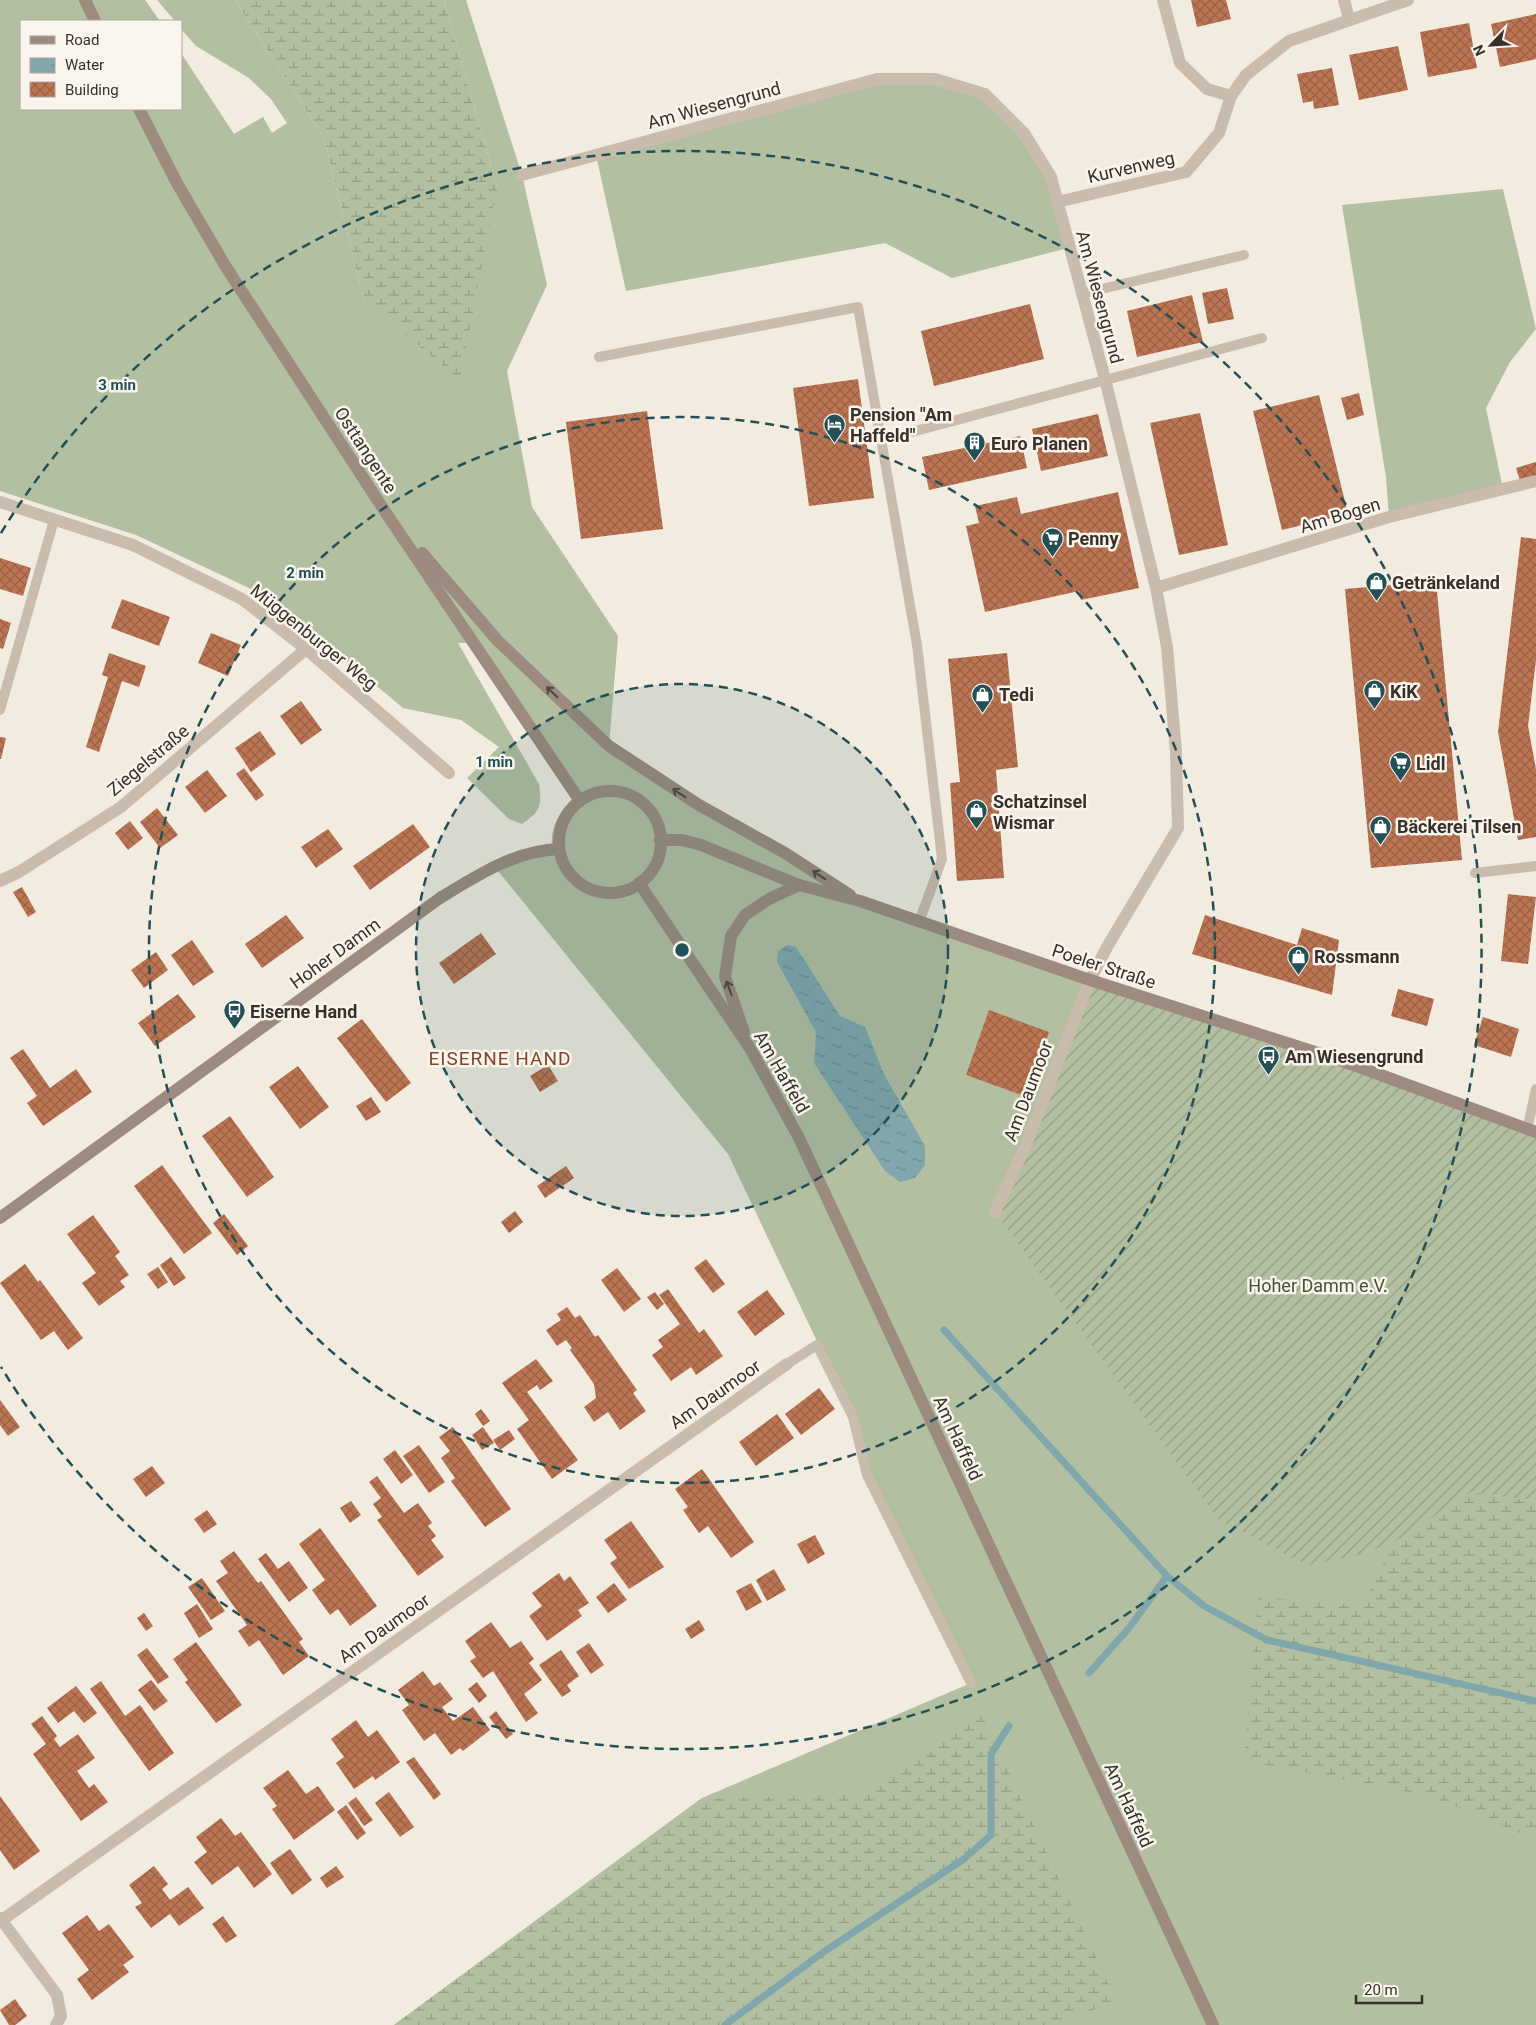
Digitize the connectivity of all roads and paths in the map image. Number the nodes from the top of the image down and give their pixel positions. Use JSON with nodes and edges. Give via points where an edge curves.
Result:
{"nodes":[{"id":1,"x":85,"y":0,"type":"edge"},
{"id":2,"x":1163,"y":0,"type":"edge"},
{"id":3,"x":1344,"y":0,"type":"edge"},
{"id":4,"x":1408,"y":0,"type":"edge"},
{"id":5,"x":1349,"y":19,"type":"junction"},
{"id":6,"x":95,"y":20,"type":"edge"},
{"id":7,"x":1231,"y":96,"type":"junction"},
{"id":8,"x":140,"y":110,"type":"edge"},
{"id":9,"x":522,"y":175,"type":"dead end"},
{"id":10,"x":1057,"y":202,"type":"junction"},
{"id":11,"x":1244,"y":255,"type":"dead end"},
{"id":12,"x":1081,"y":294,"type":"junction"},
{"id":13,"x":1262,"y":338,"type":"dead end"},
{"id":14,"x":599,"y":357,"type":"dead end"},
{"id":15,"x":1105,"y":379,"type":"junction"},
{"id":16,"x":882,"y":440,"type":"junction"},
{"id":17,"x":1536,"y":481,"type":"edge"},
{"id":18,"x":0,"y":502,"type":"edge"},
{"id":19,"x":384,"y":510,"type":"junction"},
{"id":20,"x":54,"y":520,"type":"junction"},
{"id":21,"x":1156,"y":588,"type":"junction"},
{"id":22,"x":306,"y":649,"type":"junction"},
{"id":23,"x":0,"y":710,"type":"edge"},
{"id":24,"x":449,"y":773,"type":"dead end"},
{"id":25,"x":580,"y":801,"type":"junction"},
{"id":26,"x":660,"y":840,"type":"junction"},
{"id":27,"x":559,"y":848,"type":"junction"},
{"id":28,"x":1536,"y":866,"type":"edge"},
{"id":29,"x":1475,"y":873,"type":"dead end"},
{"id":30,"x":0,"y":881,"type":"edge"},
{"id":31,"x":639,"y":883,"type":"junction"},
{"id":32,"x":799,"y":885,"type":"junction"},
{"id":33,"x":860,"y":901,"type":"junction"},
{"id":34,"x":919,"y":922,"type":"junction"},
{"id":35,"x":1090,"y":980,"type":"junction"},
{"id":36,"x":751,"y":1050,"type":"junction"},
{"id":37,"x":1536,"y":1089,"type":"edge"},
{"id":38,"x":1532,"y":1131,"type":"edge"},
{"id":39,"x":995,"y":1212,"type":"dead end"},
{"id":40,"x":0,"y":1218,"type":"edge"},
{"id":41,"x":787,"y":1364,"type":"joint"},
{"id":42,"x":971,"y":1683,"type":"dead end"},
{"id":43,"x":1,"y":1919,"type":"edge"},
{"id":44,"x":56,"y":2025,"type":"edge"},
{"id":45,"x":1212,"y":2025,"type":"edge"}],
"edges":[{"from":1,"to":6,"type":"main road"},
{"from":2,"to":7,"type":"street","via":[[1180,63],[1207,88]]},
{"from":3,"to":5,"type":"street"},
{"from":4,"to":5,"type":"street","name":"Kurvenweg"},
{"from":5,"to":7,"type":"street","name":"Kurvenweg","via":[[1288,41],[1246,75]]},
{"from":7,"to":10,"type":"street","name":"Kurvenweg","via":[[1219,133],[1186,172]]},
{"from":8,"to":19,"type":"main road","name":"Osttangente","via":[[178,186],[226,267]]},
{"from":9,"to":10,"type":"street","name":"Am Wiesengrund","via":[[877,79],[936,79],[985,94],[1024,133],[1051,177]]},
{"from":10,"to":12,"type":"street","name":"Am Wiesengrund"},
{"from":11,"to":12,"type":"lane"},
{"from":12,"to":15,"type":"street","name":"Am Wiesengrund"},
{"from":13,"to":15,"type":"lane"},
{"from":14,"to":16,"type":"lane","via":[[858,307]]},
{"from":15,"to":16,"type":"lane"},
{"from":15,"to":21,"type":"street","name":"Am Wiesengrund"},
{"from":16,"to":34,"type":"lane","via":[[917,645],[942,859]]},
{"from":17,"to":21,"type":"street","name":"Am Bogen","via":[[1389,517]]},
{"from":18,"to":20,"type":"street","name":"Müggenburger Weg"},
{"from":19,"to":25,"type":"main road","name":"Osttangente"},
{"from":33,"to":19,"type":"main road","one_way":true,"via":[[699,806],[609,746],[498,641]]},
{"from":20,"to":22,"type":"street","name":"Müggenburger Weg","via":[[133,545],[242,599]]},
{"from":20,"to":23,"type":"lane"},
{"from":21,"to":35,"type":"street","name":"Am Wiesengrund","via":[[1167,647],[1176,752],[1178,828]]},
{"from":22,"to":24,"type":"street","name":"Müggenburger Weg"},
{"from":22,"to":30,"type":"street","name":"Ziegelstraße","via":[[121,807]]},
{"from":25,"to":26,"type":"main road","via":[[607,791],[631,796],[651,812],[659,827]]},
{"from":25,"to":27,"type":"main road","via":[[566,816]]},
{"from":26,"to":31,"type":"main road","via":[[658,860],[649,875]]},
{"from":26,"to":32,"type":"main road","name":"Poeler Straße","via":[[682,840],[701,845]]},
{"from":27,"to":31,"type":"main road","via":[[564,865],[588,888],[604,893],[620,892]]},
{"from":27,"to":40,"type":"main road","name":"Hoher Damm","via":[[519,855],[440,898]]},
{"from":28,"to":29,"type":"lane"},
{"from":31,"to":36,"type":"main road","name":"Am Haffeld"},
{"from":32,"to":33,"type":"main road","name":"Poeler Straße"},
{"from":36,"to":32,"type":"main road","one_way":true,"via":[[725,977],[731,936],[745,914]]},
{"from":33,"to":34,"type":"main road","name":"Poeler Straße"},
{"from":34,"to":35,"type":"main road","name":"Poeler Straße"},
{"from":35,"to":38,"type":"main road","name":"Poeler Straße","via":[[1340,1060]]},
{"from":35,"to":39,"type":"street","name":"Am Daumoor","via":[[1025,1147]]},
{"from":36,"to":45,"type":"main road","name":"Am Haffeld","via":[[799,1138]]},
{"from":37,"to":38,"type":"lane"},
{"from":41,"to":42,"type":"lane","via":[[817,1345],[853,1417],[867,1475]]},
{"from":41,"to":43,"type":"street","name":"Am Daumoor"},
{"from":43,"to":44,"type":"street","via":[[57,1995],[61,2016]]}]}
